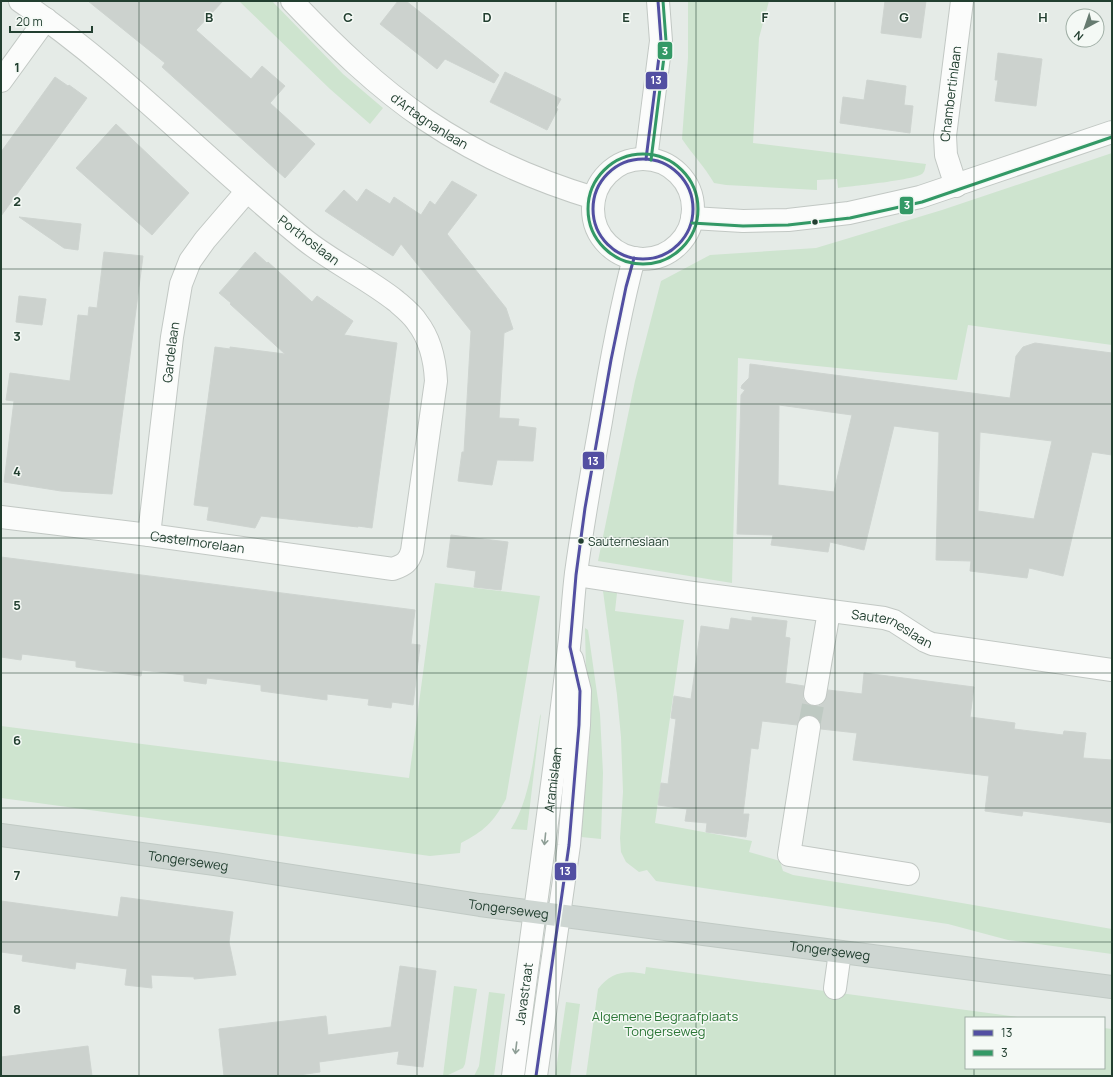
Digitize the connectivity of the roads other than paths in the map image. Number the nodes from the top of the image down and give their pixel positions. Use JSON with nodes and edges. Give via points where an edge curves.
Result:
{"nodes":[{"id":1,"x":20,"y":1,"type":"edge"},
{"id":2,"x":292,"y":1,"type":"edge"},
{"id":3,"x":658,"y":1,"type":"edge"},
{"id":4,"x":962,"y":1,"type":"edge"},
{"id":5,"x":46,"y":19,"type":"junction"},
{"id":6,"x":1,"y":81,"type":"edge"},
{"id":7,"x":1112,"y":132,"type":"edge"},
{"id":8,"x":646,"y":159,"type":"junction"},
{"id":9,"x":956,"y":186,"type":"junction"},
{"id":10,"x":247,"y":191,"type":"junction"},
{"id":11,"x":594,"y":198,"type":"junction"},
{"id":12,"x":692,"y":218,"type":"junction"},
{"id":13,"x":634,"y":258,"type":"junction"},
{"id":14,"x":1,"y":517,"type":"edge"},
{"id":15,"x":150,"y":534,"type":"junction"},
{"id":16,"x":393,"y":569,"type":"joint"},
{"id":17,"x":576,"y":575,"type":"junction"},
{"id":18,"x":829,"y":611,"type":"junction"},
{"id":19,"x":570,"y":647,"type":"junction"},
{"id":20,"x":1112,"y":670,"type":"edge"},
{"id":21,"x":814,"y":694,"type":"tunnel mouth"},
{"id":22,"x":809,"y":727,"type":"tunnel mouth"},
{"id":23,"x":1,"y":835,"type":"edge"},
{"id":24,"x":908,"y":874,"type":"dead end"},
{"id":25,"x":535,"y":912,"type":"junction"},
{"id":26,"x":558,"y":916,"type":"junction"},
{"id":27,"x":840,"y":952,"type":"junction"},
{"id":28,"x":1112,"y":987,"type":"edge"},
{"id":29,"x":835,"y":988,"type":"dead end"},
{"id":30,"x":512,"y":1076,"type":"edge"},
{"id":31,"x":536,"y":1076,"type":"edge"}],
"edges":[{"from":1,"to":5,"type":"street","name":"Porthoslaan"},
{"from":2,"to":11,"type":"street","name":"d'Artagnanlaan","via":[[366,73],[425,119],[498,162]]},
{"from":3,"to":8,"type":"street","via":[[660,41]]},
{"from":4,"to":9,"type":"street","name":"Chambertinlaan","via":[[945,136],[946,155]]},
{"from":5,"to":6,"type":"street"},
{"from":5,"to":10,"type":"street","name":"Porthoslaan","via":[[89,52]]},
{"from":7,"to":9,"type":"street"},
{"from":8,"to":11,"type":"street","via":[[623,162],[613,168],[598,186]]},
{"from":8,"to":12,"type":"street","via":[[673,168],[683,178],[690,190]]},
{"from":9,"to":12,"type":"street","via":[[889,205],[820,218],[743,221]]},
{"from":10,"to":15,"type":"street","name":"Gardelaan","via":[[190,260],[181,284],[172,337]]},
{"from":10,"to":16,"type":"street","name":"Porthoslaan","via":[[320,252],[380,288],[417,321],[428,339],[435,360],[436,381],[412,551],[406,564]]},
{"from":11,"to":13,"type":"street","via":[[595,224],[601,236],[621,254]]},
{"from":12,"to":13,"type":"street","via":[[685,236],[671,250],[654,258]]},
{"from":13,"to":17,"type":"street","name":"Aramislaan","via":[[611,360]]},
{"from":14,"to":15,"type":"street","name":"Castelmorelaan"},
{"from":15,"to":16,"type":"street","name":"Castelmorelaan"},
{"from":17,"to":18,"type":"street","name":"Sauterneslaan"},
{"from":17,"to":19,"type":"street","name":"Aramislaan"},
{"from":18,"to":20,"type":"street","name":"Sauterneslaan","via":[[865,614],[894,621],[925,641],[944,647]]},
{"from":18,"to":21,"type":"street"},
{"from":19,"to":25,"type":"street","name":"Aramislaan","one_way":true},
{"from":19,"to":26,"type":"street","name":"Aramislaan","via":[[580,691],[580,704],[569,845]]},
{"from":22,"to":24,"type":"street","via":[[789,855]]},
{"from":23,"to":25,"type":"main road","name":"Tongerseweg"},
{"from":25,"to":26,"type":"main road","name":"Tongerseweg"},
{"from":25,"to":30,"type":"street","name":"Javastraat","one_way":true},
{"from":26,"to":27,"type":"main road","name":"Tongerseweg"},
{"from":26,"to":31,"type":"street","name":"Javastraat"},
{"from":27,"to":28,"type":"main road","name":"Tongerseweg"},
{"from":27,"to":29,"type":"street"}]}
